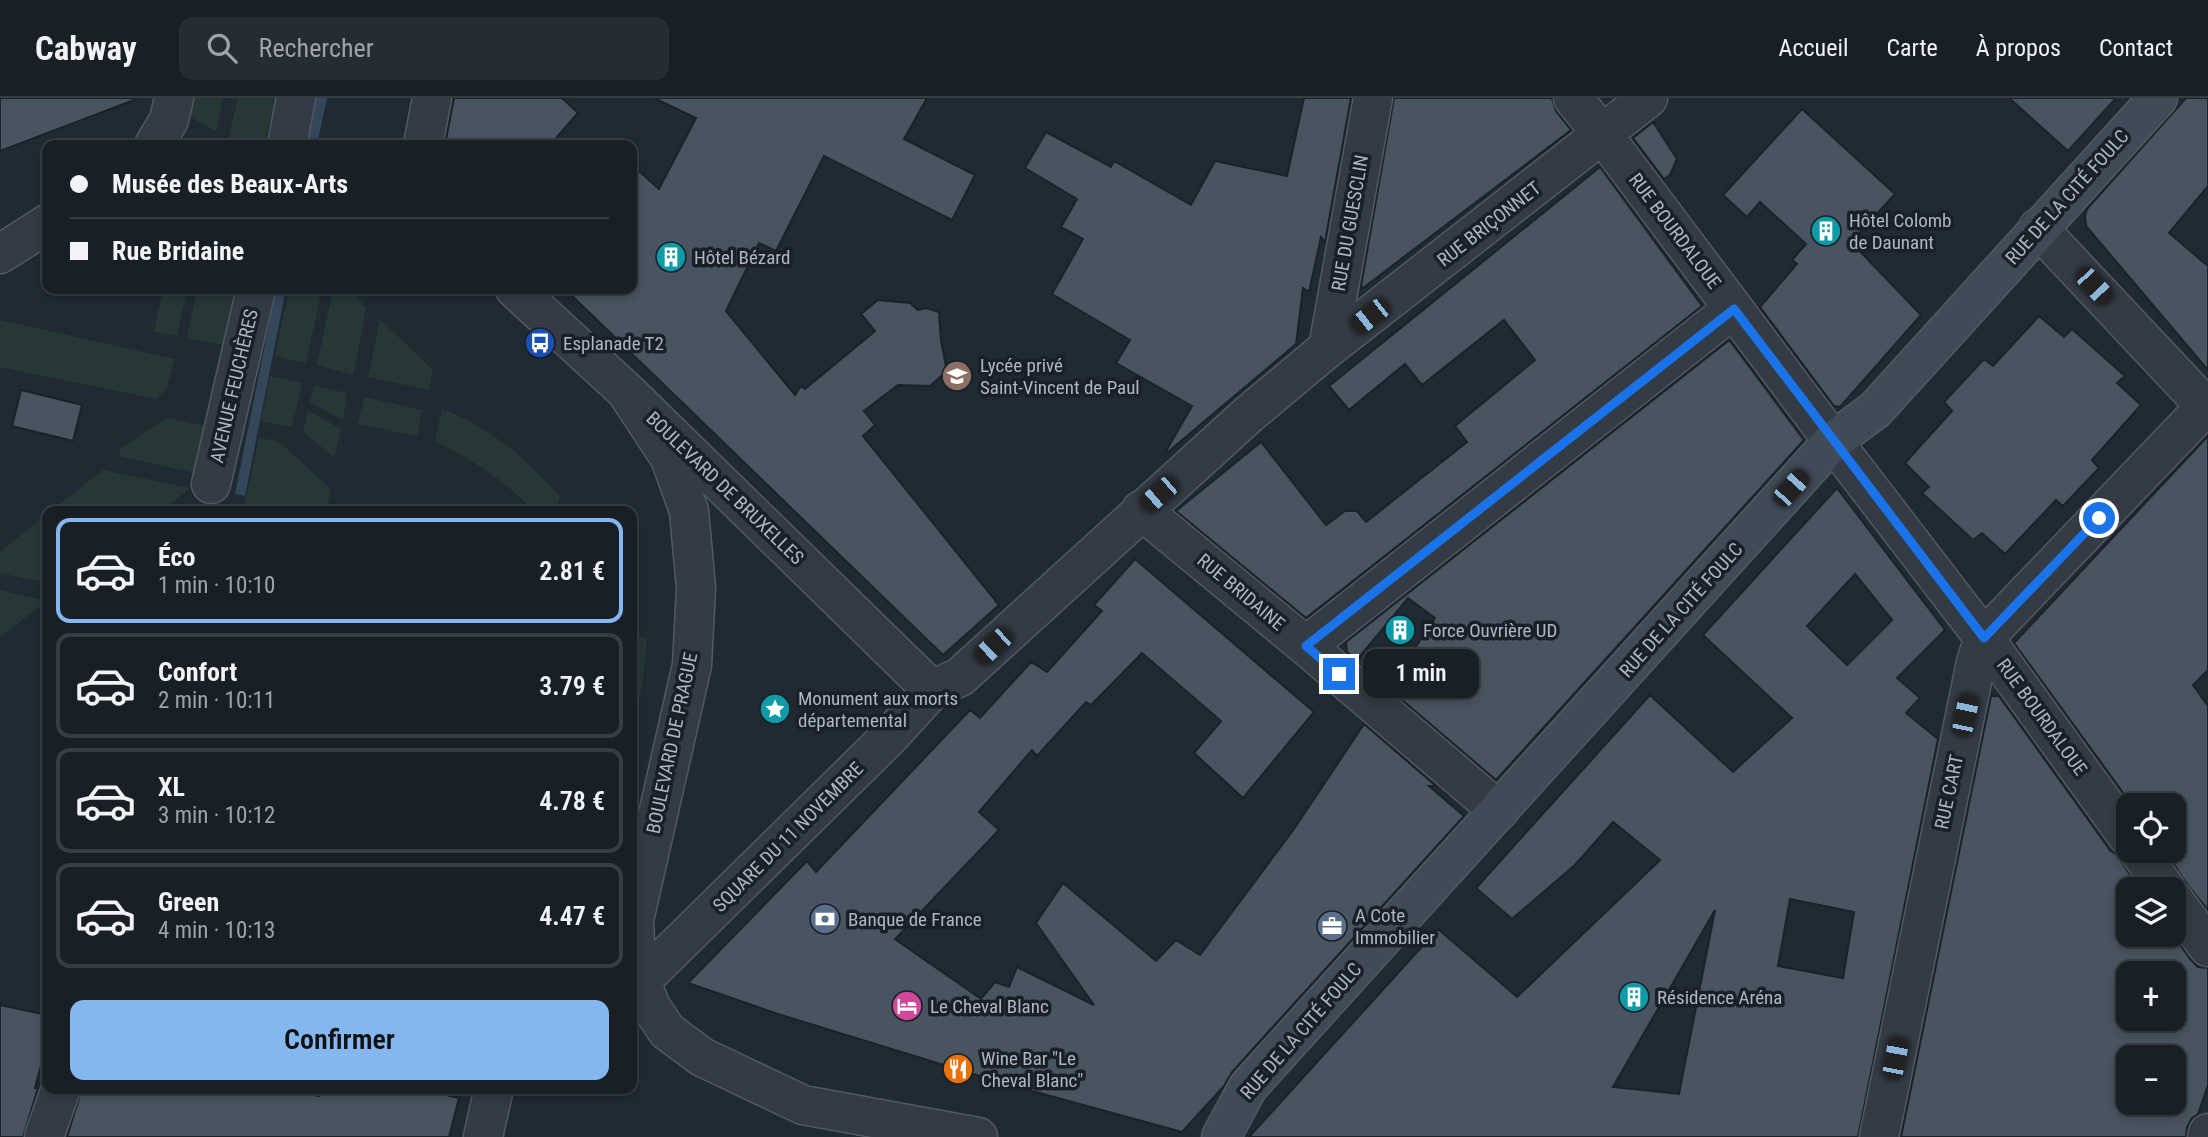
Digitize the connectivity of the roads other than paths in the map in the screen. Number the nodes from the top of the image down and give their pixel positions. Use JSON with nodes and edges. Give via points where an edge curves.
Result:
{"nodes":[{"id":1,"x":174,"y":98,"type":"edge"},
{"id":2,"x":296,"y":98,"type":"edge"},
{"id":3,"x":432,"y":98,"type":"edge"},
{"id":4,"x":1373,"y":98,"type":"edge"},
{"id":5,"x":1573,"y":98,"type":"edge"},
{"id":6,"x":1648,"y":98,"type":"edge"},
{"id":7,"x":2158,"y":98,"type":"edge"},
{"id":8,"x":1603,"y":135,"type":"junction"},
{"id":9,"x":157,"y":140,"type":"edge"},
{"id":10,"x":288,"y":140,"type":"edge"},
{"id":11,"x":424,"y":140,"type":"edge"},
{"id":12,"x":42,"y":227,"type":"edge"},
{"id":13,"x":2038,"y":229,"type":"junction"},
{"id":14,"x":0,"y":254,"type":"edge"},
{"id":15,"x":255,"y":294,"type":"edge"},
{"id":16,"x":520,"y":294,"type":"edge"},
{"id":17,"x":1734,"y":309,"type":"junction"},
{"id":18,"x":1328,"y":348,"type":"junction"},
{"id":19,"x":626,"y":391,"type":"junction"},
{"id":20,"x":2207,"y":407,"type":"edge"},
{"id":21,"x":1833,"y":440,"type":"junction"},
{"id":22,"x":211,"y":484,"type":"dead end"},
{"id":23,"x":1141,"y":510,"type":"junction"},
{"id":24,"x":1984,"y":638,"type":"junction"},
{"id":25,"x":1306,"y":646,"type":"junction"},
{"id":26,"x":932,"y":690,"type":"junction"},
{"id":27,"x":1499,"y":811,"type":"junction"},
{"id":28,"x":2116,"y":820,"type":"edge"},
{"id":29,"x":637,"y":907,"type":"edge"},
{"id":30,"x":2186,"y":917,"type":"edge"},
{"id":31,"x":2208,"y":947,"type":"edge"},
{"id":32,"x":637,"y":971,"type":"edge"},
{"id":33,"x":641,"y":981,"type":"junction"},
{"id":34,"x":59,"y":1094,"type":"edge"},
{"id":35,"x":494,"y":1094,"type":"edge"},
{"id":36,"x":44,"y":1137,"type":"edge"},
{"id":37,"x":483,"y":1137,"type":"edge"},
{"id":38,"x":978,"y":1137,"type":"edge"},
{"id":39,"x":1221,"y":1137,"type":"edge"},
{"id":40,"x":1879,"y":1137,"type":"edge"}],
"edges":[{"from":1,"to":9,"type":"street","via":[[169,120]]},
{"from":2,"to":10,"type":"street"},
{"from":3,"to":11,"type":"street"},
{"from":4,"to":18,"type":"street","name":"RUE DU GUESCLIN"},
{"from":5,"to":8,"type":"street","name":"RUE BOURDALOUE"},
{"from":6,"to":8,"type":"street","name":"RUE BRIÇONNET"},
{"from":7,"to":13,"type":"street","name":"RUE DE LA CITÉ FOULC"},
{"from":8,"to":17,"type":"street","name":"RUE BOURDALOUE"},
{"from":8,"to":18,"type":"street","name":"RUE BRIÇONNET"},
{"from":12,"to":14,"type":"street"},
{"from":13,"to":20,"type":"street"},
{"from":13,"to":21,"type":"street","name":"RUE DE LA CITÉ FOULC","via":[[1875,410]]},
{"from":15,"to":22,"type":"street","name":"AVENUE FEUCHÈRES"},
{"from":16,"to":19,"type":"street","name":"BOULEVARD DE BRUXELLES"},
{"from":17,"to":21,"type":"street","name":"RUE BOURDALOUE"},
{"from":17,"to":25,"type":"street"},
{"from":18,"to":23,"type":"street","name":"RUE BRIÇONNET"},
{"from":19,"to":26,"type":"street","name":"BOULEVARD DE BRUXELLES"},
{"from":19,"to":29,"type":"street","name":"BOULEVARD DE PRAGUE","via":[[670,458],[689,511],[696,588],[692,665]]},
{"from":20,"to":24,"type":"street","name":"RUE CART"},
{"from":21,"to":24,"type":"street","name":"RUE BOURDALOUE"},
{"from":21,"to":27,"type":"street","name":"RUE DE LA CITÉ FOULC"},
{"from":23,"to":25,"type":"street","name":"RUE BRIDAINE"},
{"from":23,"to":26,"type":"street","name":"RUE BRIÇONNET","via":[[960,677]]},
{"from":24,"to":28,"type":"street","name":"RUE BOURDALOUE"},
{"from":24,"to":40,"type":"street","name":"RUE CART"},
{"from":25,"to":27,"type":"street","name":"RUE BRIDAINE"},
{"from":26,"to":33,"type":"street","name":"SQUARE DU 11 NOVEMBRE"},
{"from":27,"to":39,"type":"street","name":"RUE DE LA CITÉ FOULC","via":[[1248,1087]]},
{"from":30,"to":31,"type":"street"},
{"from":32,"to":33,"type":"street","name":"BOULEVARD DE PRAGUE"},
{"from":33,"to":38,"type":"street","name":"BOULEVARD DE PRAGUE","via":[[667,1031],[702,1057],[803,1105]]},
{"from":34,"to":36,"type":"street"},
{"from":35,"to":37,"type":"street"}]}
